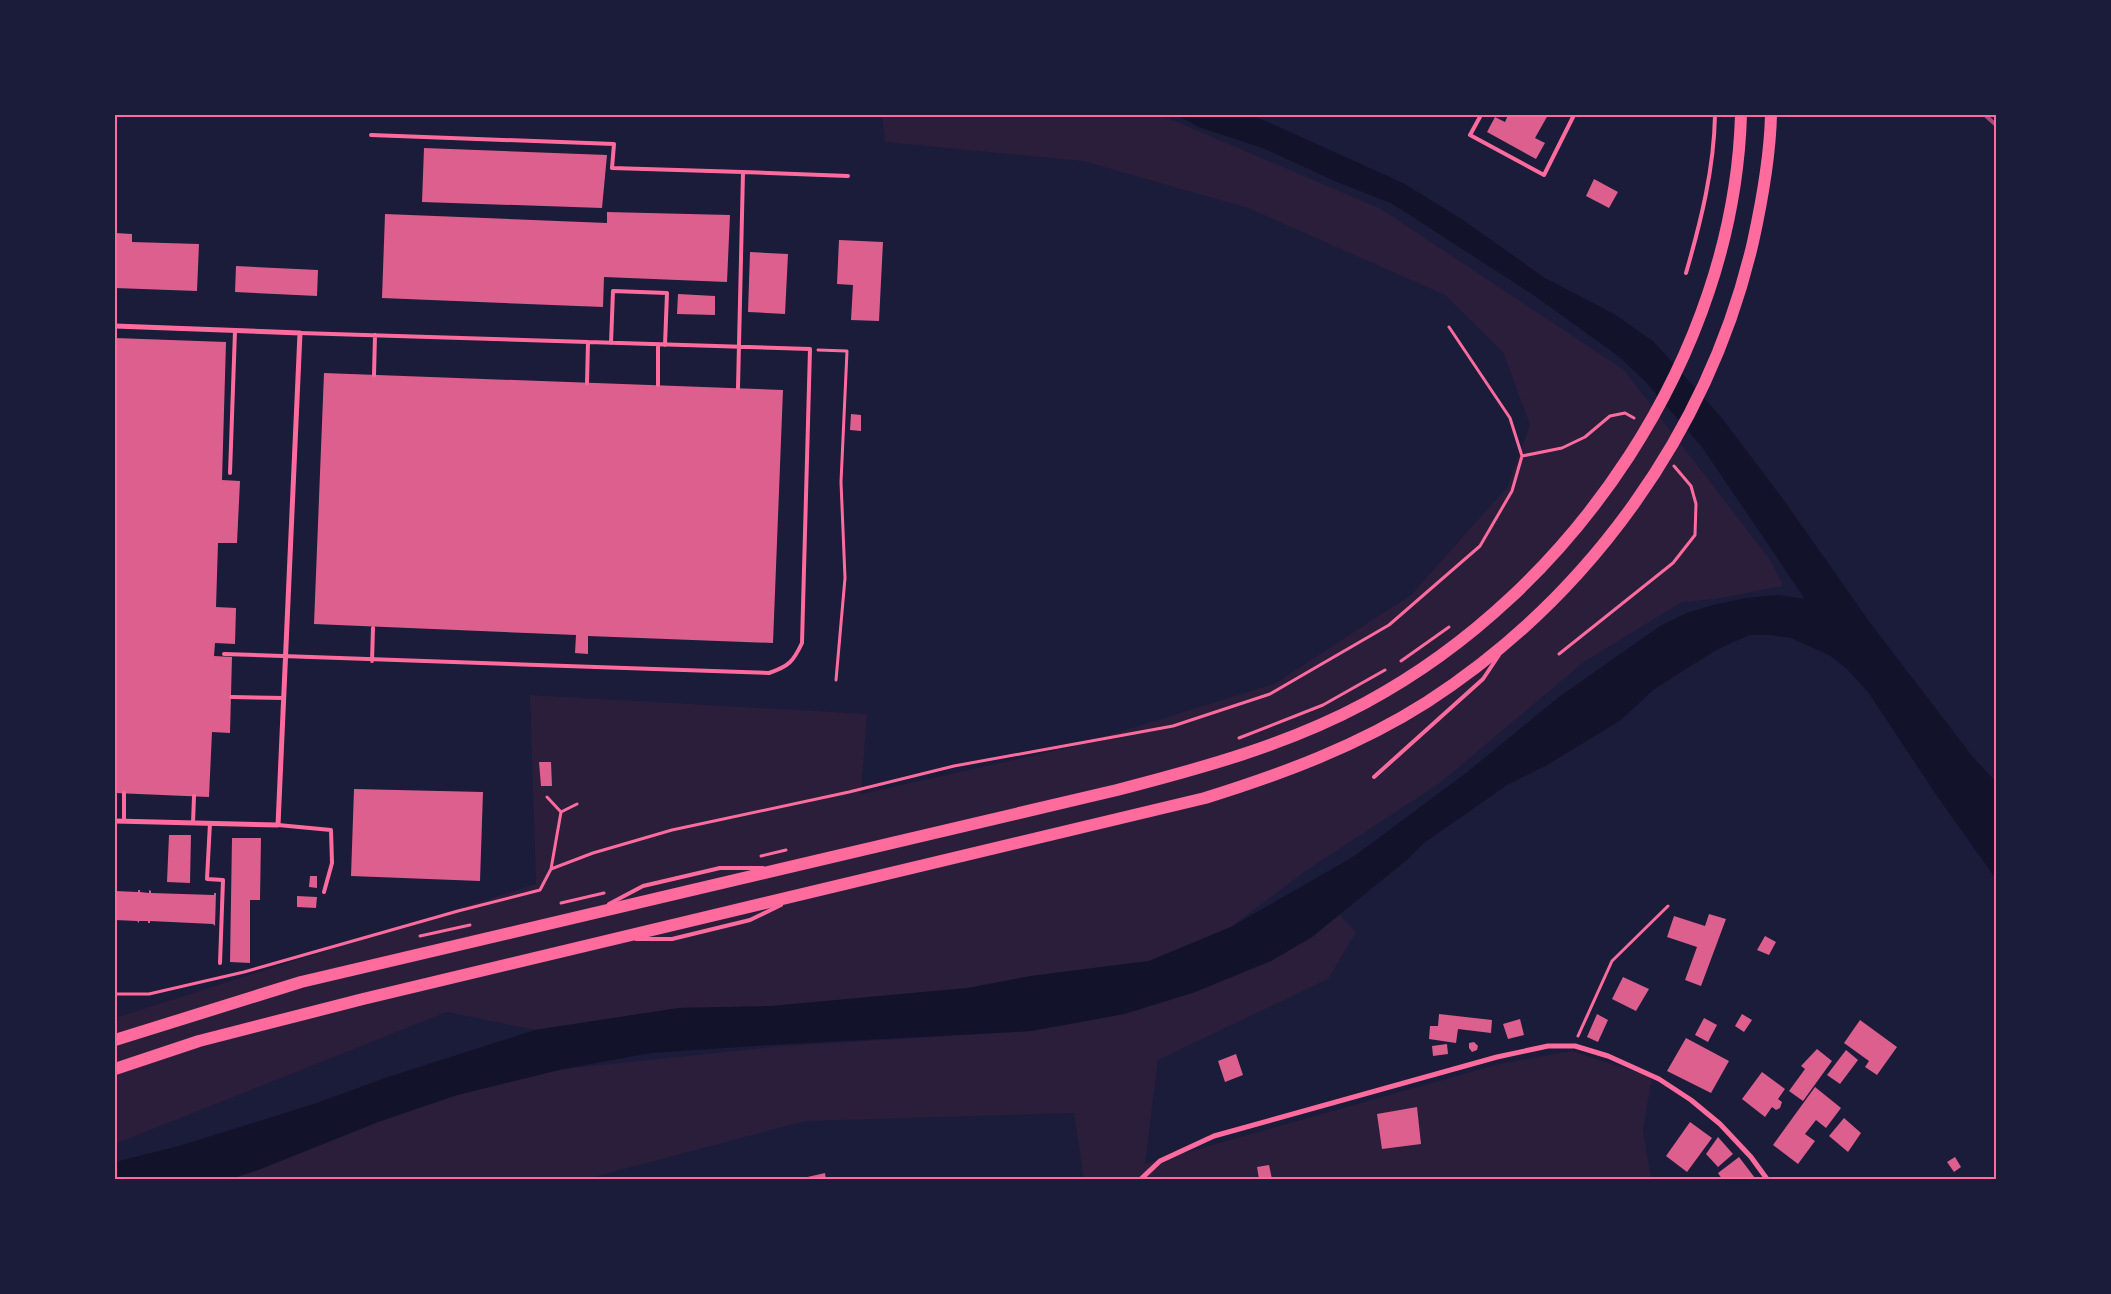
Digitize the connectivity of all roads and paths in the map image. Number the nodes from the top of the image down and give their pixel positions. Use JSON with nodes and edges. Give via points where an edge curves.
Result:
{"nodes":[{"id":1,"x":1481,"y":115,"type":"edge"},
{"id":2,"x":1574,"y":115,"type":"edge"},
{"id":3,"x":1715,"y":115,"type":"edge"},
{"id":4,"x":1741,"y":115,"type":"edge"},
{"id":5,"x":1771,"y":115,"type":"edge"},
{"id":6,"x":370,"y":135,"type":"dead end"},
{"id":7,"x":743,"y":172,"type":"junction"},
{"id":8,"x":848,"y":176,"type":"dead end"},
{"id":9,"x":1686,"y":273,"type":"dead end"},
{"id":10,"x":115,"y":326,"type":"edge"},
{"id":11,"x":1449,"y":327,"type":"dead end"},
{"id":12,"x":236,"y":331,"type":"junction"},
{"id":13,"x":300,"y":333,"type":"junction"},
{"id":14,"x":375,"y":335,"type":"junction"},
{"id":15,"x":588,"y":342,"type":"junction"},
{"id":16,"x":611,"y":343,"type":"junction"},
{"id":17,"x":658,"y":344,"type":"junction"},
{"id":18,"x":665,"y":344,"type":"junction"},
{"id":19,"x":739,"y":347,"type":"junction"},
{"id":20,"x":810,"y":349,"type":"junction"},
{"id":21,"x":374,"y":375,"type":"dead end"},
{"id":22,"x":588,"y":383,"type":"dead end"},
{"id":23,"x":658,"y":385,"type":"dead end"},
{"id":24,"x":738,"y":388,"type":"dead end"},
{"id":25,"x":230,"y":473,"type":"dead end"},
{"id":26,"x":1451,"y":625,"type":"dead end"},
{"id":27,"x":373,"y":628,"type":"dead end"},
{"id":28,"x":1508,"y":641,"type":"junction"},
{"id":29,"x":224,"y":654,"type":"dead end"},
{"id":30,"x":286,"y":657,"type":"junction"},
{"id":31,"x":372,"y":661,"type":"junction"},
{"id":32,"x":1400,"y":661,"type":"dead end"},
{"id":33,"x":1392,"y":666,"type":"dead end"},
{"id":34,"x":836,"y":680,"type":"dead end"},
{"id":35,"x":230,"y":697,"type":"dead end"},
{"id":36,"x":284,"y":698,"type":"junction"},
{"id":37,"x":1234,"y":739,"type":"dead end"},
{"id":38,"x":1374,"y":777,"type":"dead end"},
{"id":39,"x":124,"y":794,"type":"dead end"},
{"id":40,"x":194,"y":796,"type":"dead end"},
{"id":41,"x":547,"y":797,"type":"dead end"},
{"id":42,"x":577,"y":804,"type":"dead end"},
{"id":43,"x":561,"y":812,"type":"junction"},
{"id":44,"x":115,"y":821,"type":"edge"},
{"id":45,"x":124,"y":821,"type":"junction"},
{"id":46,"x":193,"y":823,"type":"junction"},
{"id":47,"x":210,"y":823,"type":"junction"},
{"id":48,"x":278,"y":825,"type":"junction"},
{"id":49,"x":790,"y":849,"type":"dead end"},
{"id":50,"x":753,"y":856,"type":"dead end"},
{"id":51,"x":551,"y":869,"type":"junction"},
{"id":52,"x":324,"y":892,"type":"dead end"},
{"id":53,"x":606,"y":893,"type":"dead end"},
{"id":54,"x":560,"y":903,"type":"dead end"},
{"id":55,"x":1668,"y":906,"type":"dead end"},
{"id":56,"x":476,"y":923,"type":"dead end"},
{"id":57,"x":419,"y":937,"type":"dead end"},
{"id":58,"x":220,"y":963,"type":"dead end"},
{"id":59,"x":115,"y":994,"type":"edge"},
{"id":60,"x":115,"y":1040,"type":"edge"},
{"id":61,"x":1575,"y":1046,"type":"junction"},
{"id":62,"x":115,"y":1069,"type":"edge"},
{"id":63,"x":1141,"y":1179,"type":"edge"},
{"id":64,"x":1767,"y":1179,"type":"edge"}],
"edges":[{"from":1,"to":2,"type":"lane","via":[[1470,135],[1544,175]]},
{"from":3,"to":9,"type":"lane","via":[[1703,212]]},
{"from":4,"to":60,"type":"main road","via":[[1732,199],[1703,307],[1659,407],[1627,461],[1552,557],[1506,603],[1445,652],[1357,707],[1303,732],[1215,764],[1089,797],[301,982]]},
{"from":5,"to":28,"type":"main road","via":[[1760,209],[1749,259],[1707,379],[1649,484],[1617,528],[1574,579]]},
{"from":6,"to":7,"type":"lane","via":[[614,144],[612,168]]},
{"from":7,"to":8,"type":"lane"},
{"from":7,"to":19,"type":"lane"},
{"from":10,"to":12,"type":"street"},
{"from":11,"to":51,"type":"path","via":[[1510,418],[1522,456],[1512,491],[1480,546],[1389,624],[1270,694],[1173,726],[954,766],[672,830]]},
{"from":12,"to":13,"type":"street"},
{"from":12,"to":25,"type":"lane"},
{"from":13,"to":14,"type":"lane"},
{"from":13,"to":30,"type":"street"},
{"from":14,"to":15,"type":"lane"},
{"from":14,"to":21,"type":"lane"},
{"from":15,"to":16,"type":"lane"},
{"from":15,"to":22,"type":"lane"},
{"from":16,"to":17,"type":"lane"},
{"from":16,"to":18,"type":"lane","via":[[613,291],[667,293]]},
{"from":17,"to":18,"type":"lane"},
{"from":17,"to":23,"type":"lane"},
{"from":18,"to":19,"type":"lane"},
{"from":19,"to":20,"type":"lane"},
{"from":19,"to":24,"type":"lane"},
{"from":20,"to":31,"type":"lane","via":[[802,642],[795,659],[785,667],[769,673]]},
{"from":20,"to":34,"type":"path","via":[[847,352],[841,482],[845,578]]},
{"from":26,"to":32,"type":"path"},
{"from":27,"to":31,"type":"lane"},
{"from":28,"to":38,"type":"lane","via":[[1483,679]]},
{"from":28,"to":62,"type":"main road","via":[[1427,702],[1379,730],[1266,779],[1127,818],[458,975],[199,1041]]},
{"from":29,"to":30,"type":"lane"},
{"from":30,"to":31,"type":"lane"},
{"from":30,"to":36,"type":"street"},
{"from":33,"to":37,"type":"path","via":[[1322,704]]},
{"from":35,"to":36,"type":"lane"},
{"from":36,"to":48,"type":"street"},
{"from":39,"to":45,"type":"lane"},
{"from":40,"to":46,"type":"lane"},
{"from":41,"to":43,"type":"path"},
{"from":42,"to":43,"type":"path"},
{"from":43,"to":51,"type":"path"},
{"from":44,"to":45,"type":"street"},
{"from":45,"to":46,"type":"street"},
{"from":46,"to":47,"type":"street"},
{"from":47,"to":48,"type":"street"},
{"from":47,"to":58,"type":"lane","via":[[207,879],[223,880]]},
{"from":48,"to":52,"type":"lane","via":[[331,830],[332,862]]},
{"from":49,"to":50,"type":"path"},
{"from":51,"to":59,"type":"path","via":[[540,890],[244,972],[149,994]]},
{"from":53,"to":54,"type":"path"},
{"from":55,"to":61,"type":"path","via":[[1612,961]]},
{"from":56,"to":57,"type":"path"},
{"from":61,"to":63,"type":"street","via":[[1548,1046],[1497,1057],[1214,1136],[1160,1161]]},
{"from":61,"to":64,"type":"street","via":[[1659,1078],[1691,1100],[1720,1124]]}]}
